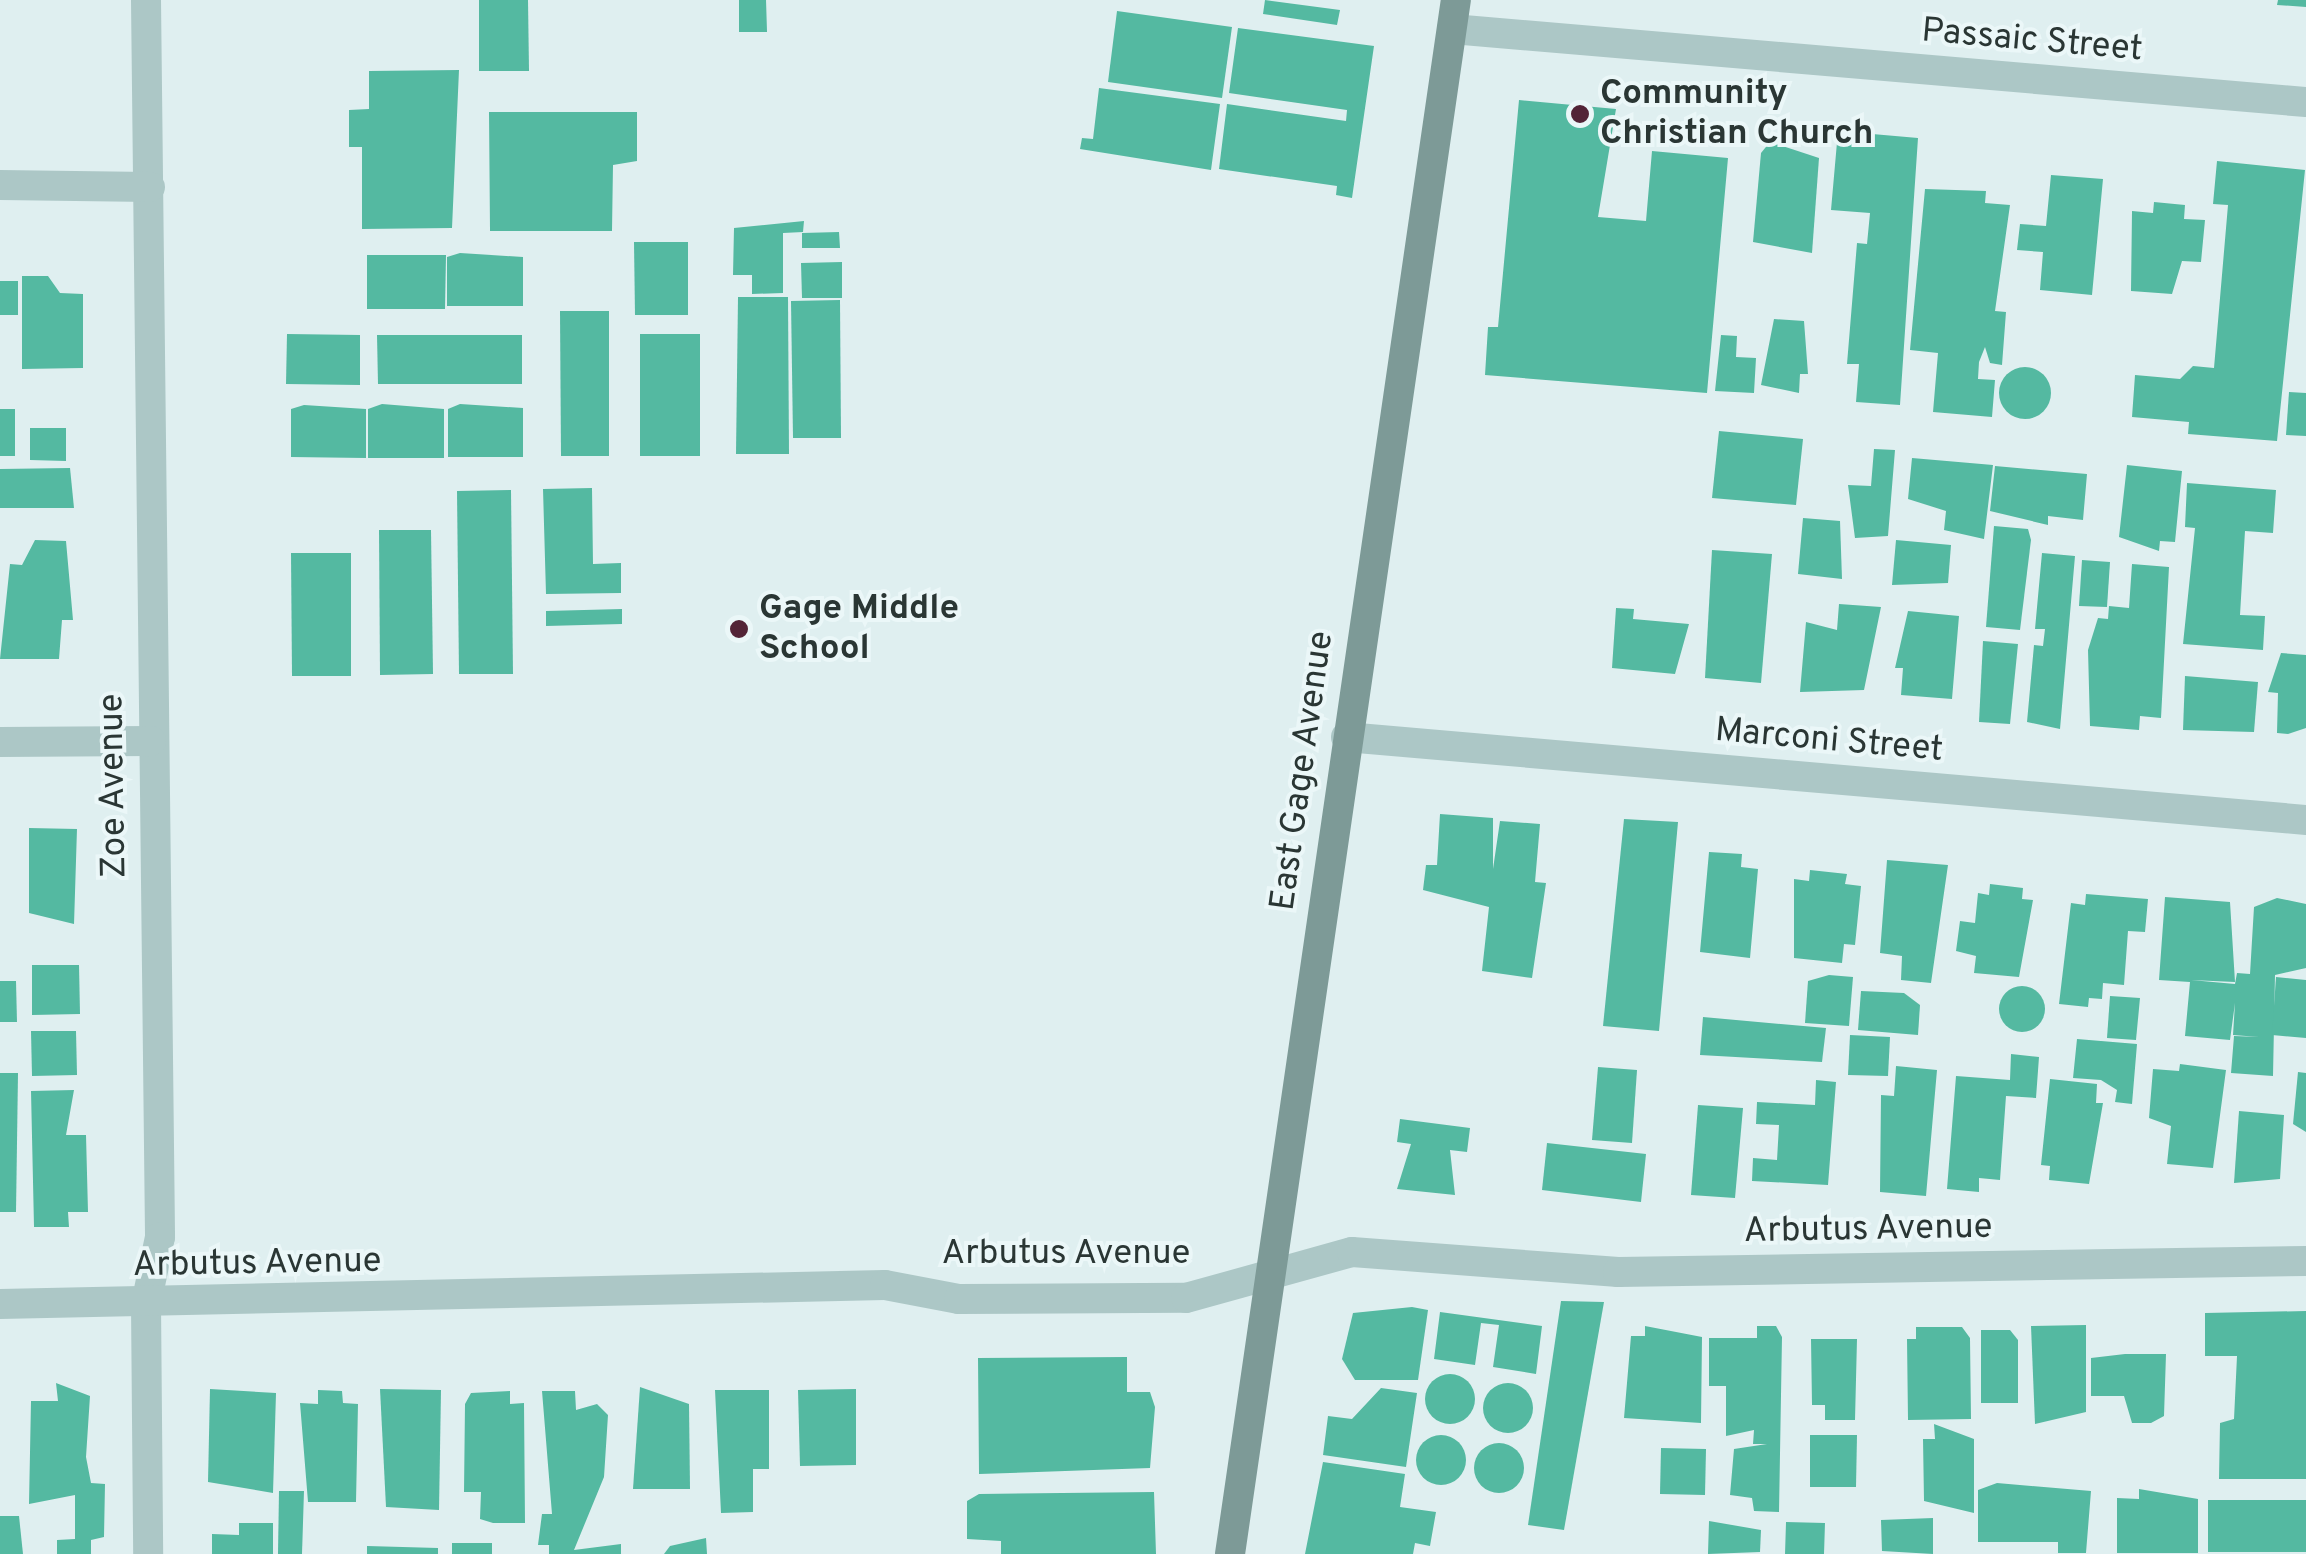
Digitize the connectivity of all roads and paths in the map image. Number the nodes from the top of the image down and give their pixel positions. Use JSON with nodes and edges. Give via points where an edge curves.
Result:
{"nodes":[{"id":1,"x":153,"y":5,"type":"edge"},
{"id":2,"x":1454,"y":14,"type":"edge"},
{"id":3,"x":2306,"y":102,"type":"edge"},
{"id":4,"x":0,"y":185,"type":"edge"},
{"id":5,"x":150,"y":187,"type":"junction"},
{"id":6,"x":1346,"y":737,"type":"junction"},
{"id":7,"x":151,"y":741,"type":"junction"},
{"id":8,"x":0,"y":742,"type":"edge"},
{"id":9,"x":2306,"y":820,"type":"edge"},
{"id":10,"x":2306,"y":1261,"type":"edge"},
{"id":11,"x":1272,"y":1272,"type":"junction"},
{"id":12,"x":0,"y":1304,"type":"edge"},
{"id":13,"x":146,"y":1304,"type":"junction"},
{"id":14,"x":148,"y":1554,"type":"edge"},
{"id":15,"x":1230,"y":1554,"type":"edge"}],
"edges":[{"from":1,"to":5,"type":"street","name":"Zoe Avenue"},
{"from":2,"to":3,"type":"street","name":"Passaic Street"},
{"from":2,"to":6,"type":"main road","name":"East Gage Avenue"},
{"from":4,"to":5,"type":"street"},
{"from":5,"to":7,"type":"street","name":"Zoe Avenue"},
{"from":6,"to":9,"type":"street","name":"Marconi Street"},
{"from":6,"to":11,"type":"main road","name":"East Gage Avenue"},
{"from":7,"to":8,"type":"street"},
{"from":7,"to":13,"type":"street","name":"Zoe Avenue","via":[[160,1237]]},
{"from":10,"to":11,"type":"street","name":"Arbutus Avenue","via":[[1618,1272],[1352,1252]]},
{"from":11,"to":13,"type":"street","name":"Arbutus Avenue","via":[[1186,1298],[959,1299],[885,1285]]},
{"from":11,"to":15,"type":"main road","name":"East Gage Avenue"},
{"from":12,"to":13,"type":"street","name":"Arbutus Avenue"},
{"from":13,"to":14,"type":"street","name":"Zoe Avenue"}]}
